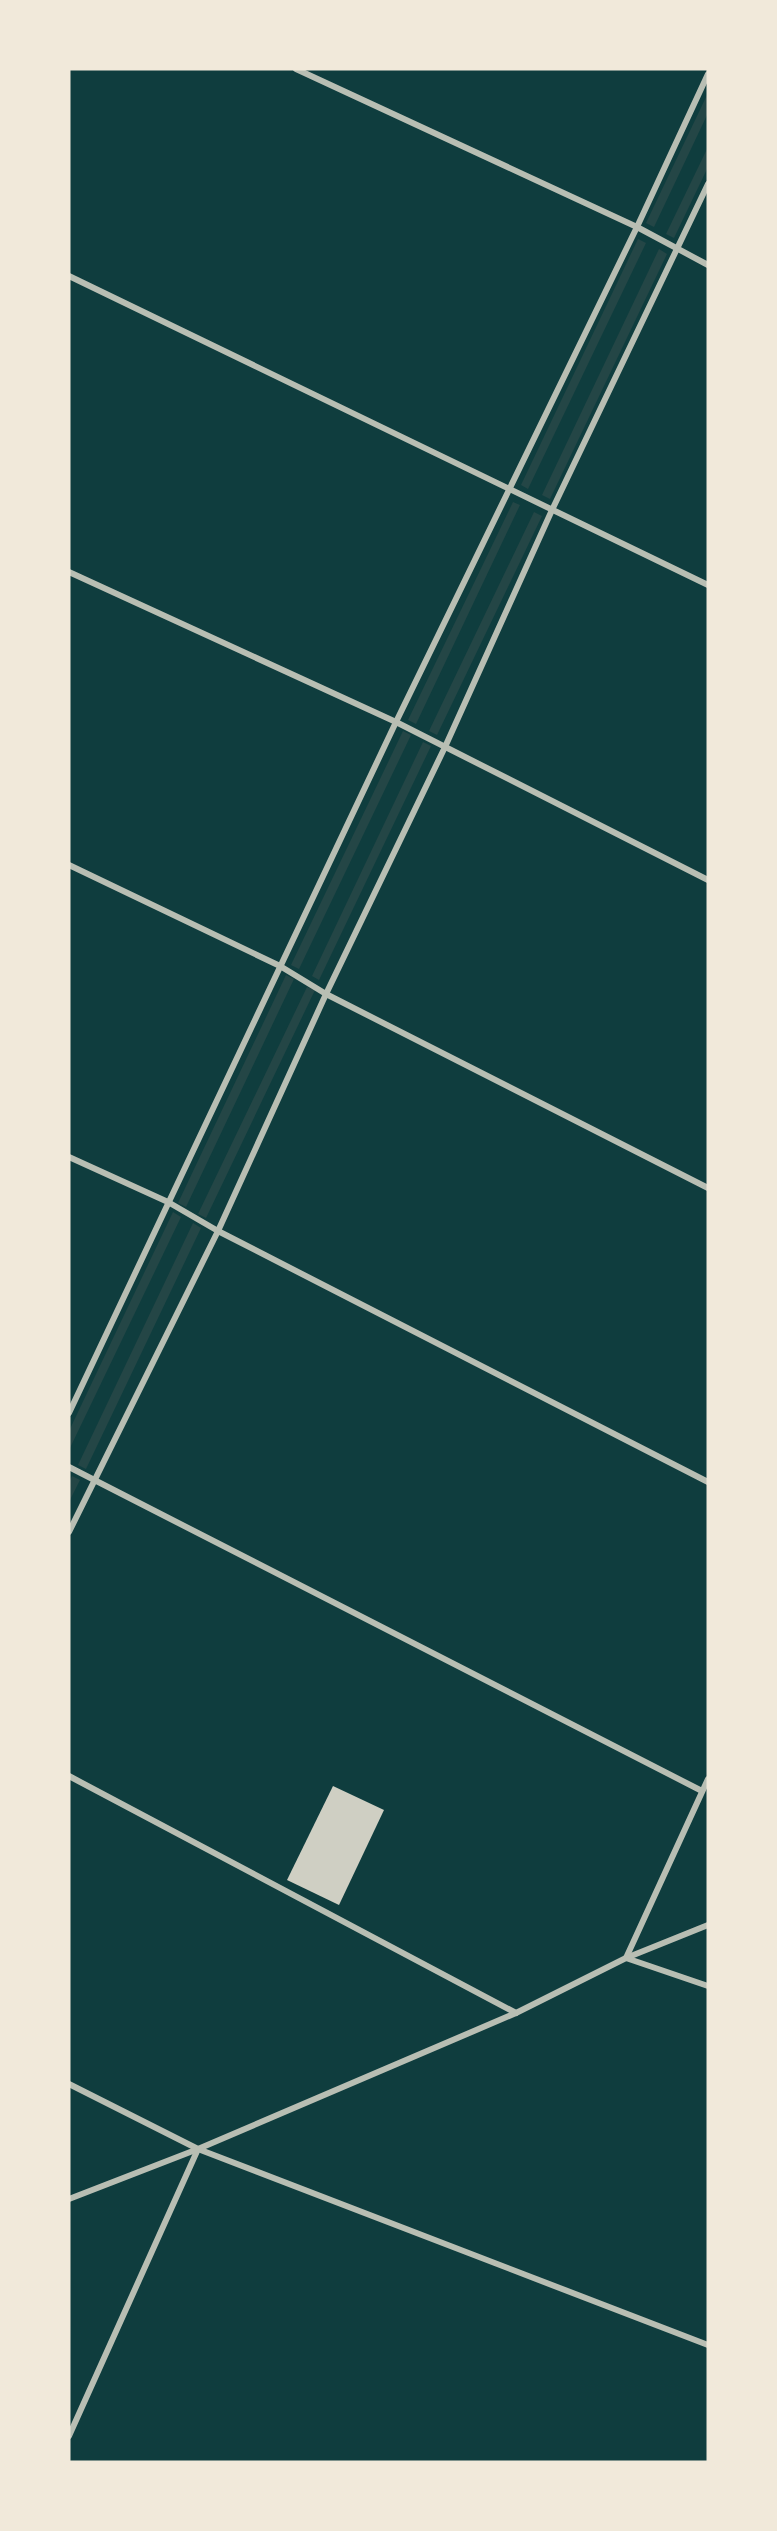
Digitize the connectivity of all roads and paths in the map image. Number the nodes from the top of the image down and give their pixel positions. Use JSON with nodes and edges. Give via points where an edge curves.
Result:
{"nodes":[{"id":1,"x":296,"y":69,"type":"edge"},
{"id":2,"x":708,"y":74,"type":"edge"},
{"id":3,"x":708,"y":184,"type":"edge"},
{"id":4,"x":637,"y":227,"type":"junction"},
{"id":5,"x":678,"y":250,"type":"junction"},
{"id":6,"x":708,"y":265,"type":"edge"},
{"id":7,"x":69,"y":276,"type":"edge"},
{"id":8,"x":510,"y":490,"type":"junction"},
{"id":9,"x":552,"y":510,"type":"junction"},
{"id":10,"x":69,"y":572,"type":"edge"},
{"id":11,"x":708,"y":585,"type":"edge"},
{"id":12,"x":396,"y":722,"type":"junction"},
{"id":13,"x":445,"y":747,"type":"junction"},
{"id":14,"x":69,"y":865,"type":"edge"},
{"id":15,"x":708,"y":880,"type":"edge"},
{"id":16,"x":280,"y":966,"type":"junction"},
{"id":17,"x":326,"y":994,"type":"junction"},
{"id":18,"x":69,"y":1157,"type":"edge"},
{"id":19,"x":708,"y":1188,"type":"edge"},
{"id":20,"x":168,"y":1202,"type":"junction"},
{"id":21,"x":218,"y":1231,"type":"junction"},
{"id":22,"x":69,"y":1413,"type":"edge"},
{"id":23,"x":69,"y":1467,"type":"edge"},
{"id":24,"x":93,"y":1480,"type":"junction"},
{"id":25,"x":708,"y":1482,"type":"edge"},
{"id":26,"x":69,"y":1532,"type":"edge"},
{"id":27,"x":69,"y":1776,"type":"edge"},
{"id":28,"x":708,"y":1779,"type":"edge"},
{"id":29,"x":702,"y":1791,"type":"junction"},
{"id":30,"x":708,"y":1925,"type":"edge"},
{"id":31,"x":626,"y":1958,"type":"junction"},
{"id":32,"x":708,"y":1986,"type":"edge"},
{"id":33,"x":516,"y":2013,"type":"junction"},
{"id":34,"x":69,"y":2084,"type":"edge"},
{"id":35,"x":198,"y":2149,"type":"junction"},
{"id":36,"x":69,"y":2199,"type":"edge"},
{"id":37,"x":708,"y":2345,"type":"edge"},
{"id":38,"x":69,"y":2436,"type":"edge"}],
"edges":[{"from":1,"to":4,"type":"street"},
{"from":2,"to":4,"type":"street"},
{"from":3,"to":5,"type":"street"},
{"from":4,"to":5,"type":"street"},
{"from":4,"to":8,"type":"street"},
{"from":5,"to":6,"type":"street"},
{"from":5,"to":9,"type":"street"},
{"from":7,"to":8,"type":"street"},
{"from":8,"to":9,"type":"street"},
{"from":8,"to":12,"type":"street"},
{"from":9,"to":11,"type":"street"},
{"from":9,"to":13,"type":"street"},
{"from":10,"to":12,"type":"street"},
{"from":12,"to":13,"type":"street"},
{"from":12,"to":16,"type":"street"},
{"from":13,"to":15,"type":"street"},
{"from":13,"to":17,"type":"street"},
{"from":14,"to":16,"type":"street"},
{"from":16,"to":17,"type":"street"},
{"from":16,"to":20,"type":"street"},
{"from":17,"to":19,"type":"street"},
{"from":17,"to":21,"type":"street"},
{"from":18,"to":20,"type":"street"},
{"from":20,"to":21,"type":"street"},
{"from":20,"to":22,"type":"street"},
{"from":21,"to":24,"type":"street"},
{"from":21,"to":25,"type":"street"},
{"from":23,"to":24,"type":"street"},
{"from":24,"to":26,"type":"street"},
{"from":24,"to":29,"type":"street"},
{"from":27,"to":33,"type":"street"},
{"from":28,"to":29,"type":"street"},
{"from":29,"to":31,"type":"street"},
{"from":30,"to":31,"type":"street"},
{"from":31,"to":32,"type":"street"},
{"from":31,"to":33,"type":"street"},
{"from":33,"to":35,"type":"street"},
{"from":34,"to":35,"type":"street"},
{"from":35,"to":36,"type":"street"},
{"from":35,"to":37,"type":"street"},
{"from":35,"to":38,"type":"street"}]}
